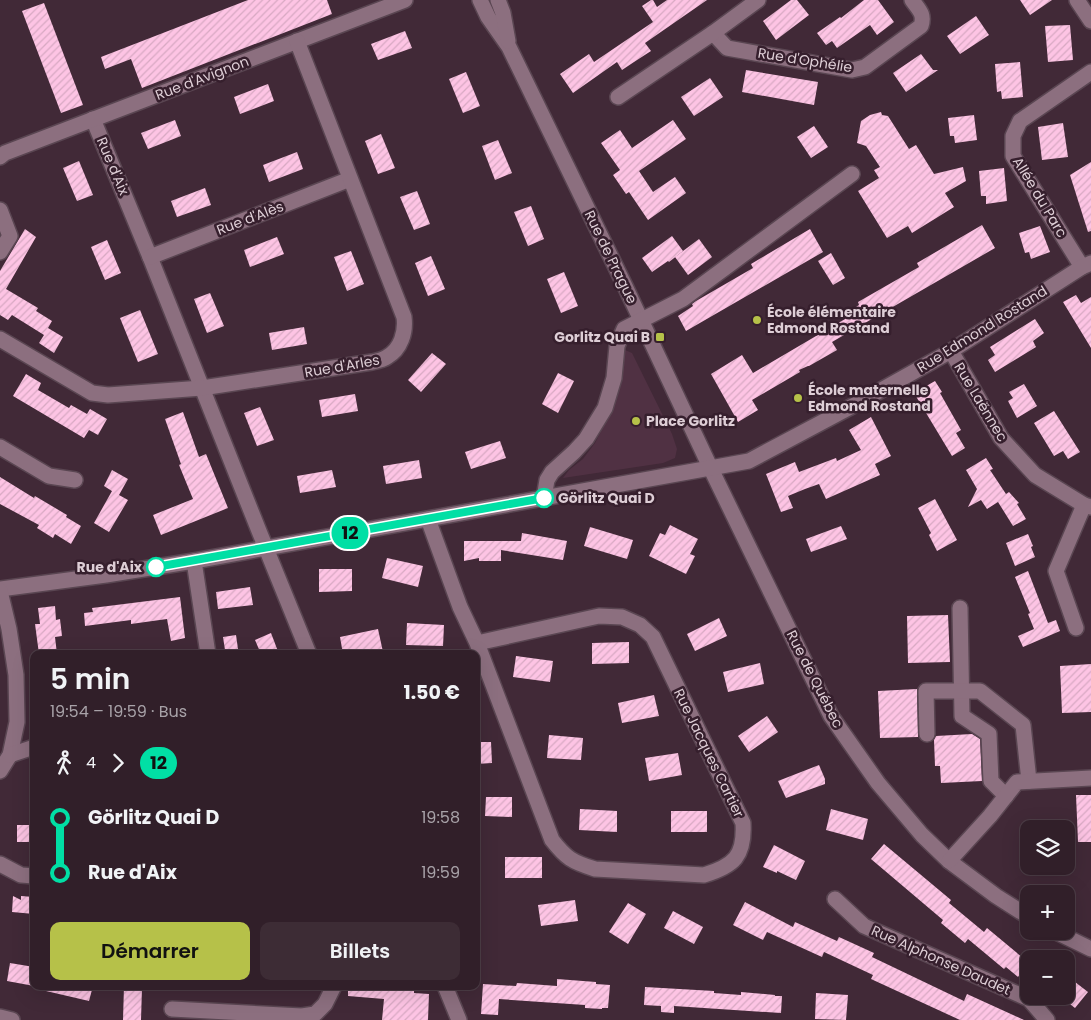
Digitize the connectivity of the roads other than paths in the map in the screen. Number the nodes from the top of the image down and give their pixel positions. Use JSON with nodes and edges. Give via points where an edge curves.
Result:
{"nodes":[{"id":1,"x":405,"y":0,"type":"edge"},
{"id":2,"x":480,"y":0,"type":"edge"},
{"id":3,"x":498,"y":0,"type":"edge"},
{"id":4,"x":758,"y":0,"type":"edge"},
{"id":5,"x":912,"y":0,"type":"edge"},
{"id":6,"x":1077,"y":0,"type":"edge"},
{"id":7,"x":1091,"y":21,"type":"edge"},
{"id":8,"x":713,"y":33,"type":"junction"},
{"id":9,"x":297,"y":42,"type":"junction"},
{"id":10,"x":509,"y":47,"type":"junction"},
{"id":11,"x":1091,"y":72,"type":"edge"},
{"id":12,"x":618,"y":97,"type":"dead end"},
{"id":13,"x":93,"y":119,"type":"junction"},
{"id":14,"x":0,"y":157,"type":"edge"},
{"id":15,"x":852,"y":174,"type":"dead end"},
{"id":16,"x":350,"y":179,"type":"junction"},
{"id":17,"x":0,"y":210,"type":"edge"},
{"id":18,"x":0,"y":252,"type":"edge"},
{"id":19,"x":150,"y":257,"type":"junction"},
{"id":20,"x":1089,"y":264,"type":"edge"},
{"id":21,"x":641,"y":321,"type":"junction"},
{"id":22,"x":0,"y":339,"type":"edge"},
{"id":23,"x":951,"y":352,"type":"junction"},
{"id":24,"x":202,"y":388,"type":"junction"},
{"id":25,"x":0,"y":447,"type":"edge"},
{"id":26,"x":711,"y":469,"type":"junction"},
{"id":27,"x":75,"y":480,"type":"dead end"},
{"id":28,"x":544,"y":498,"type":"junction"},
{"id":29,"x":1087,"y":506,"type":"edge"},
{"id":30,"x":428,"y":519,"type":"junction"},
{"id":31,"x":266,"y":548,"type":"junction"},
{"id":32,"x":194,"y":561,"type":"junction"},
{"id":33,"x":0,"y":590,"type":"edge"},
{"id":34,"x":960,"y":608,"type":"dead end"},
{"id":35,"x":1076,"y":628,"type":"dead end"},
{"id":36,"x":477,"y":643,"type":"junction"},
{"id":37,"x":207,"y":650,"type":"edge"},
{"id":38,"x":307,"y":650,"type":"edge"},
{"id":39,"x":480,"y":650,"type":"edge"},
{"id":40,"x":480,"y":651,"type":"edge"},
{"id":41,"x":961,"y":691,"type":"junction"},
{"id":42,"x":927,"y":734,"type":"dead end"},
{"id":43,"x":30,"y":748,"type":"edge"},
{"id":44,"x":10,"y":755,"type":"junction"},
{"id":45,"x":0,"y":771,"type":"edge"},
{"id":46,"x":1091,"y":778,"type":"edge"},
{"id":47,"x":1029,"y":781,"type":"junction"},
{"id":48,"x":1006,"y":796,"type":"junction"},
{"id":49,"x":949,"y":861,"type":"junction"},
{"id":50,"x":0,"y":864,"type":"edge"},
{"id":51,"x":30,"y":875,"type":"edge"},
{"id":52,"x":835,"y":899,"type":"dead end"},
{"id":53,"x":1020,"y":911,"type":"edge"},
{"id":54,"x":1072,"y":940,"type":"edge"},
{"id":55,"x":1091,"y":949,"type":"edge"},
{"id":56,"x":332,"y":990,"type":"edge"},
{"id":57,"x":446,"y":990,"type":"edge"},
{"id":58,"x":172,"y":1009,"type":"dead end"},
{"id":59,"x":0,"y":1017,"type":"edge"},
{"id":60,"x":12,"y":1020,"type":"edge"},
{"id":61,"x":459,"y":1020,"type":"edge"},
{"id":62,"x":1047,"y":1020,"type":"edge"}],
"edges":[{"from":1,"to":9,"type":"street","name":"Rue d'Avignon"},
{"from":2,"to":10,"type":"street","name":"Rue de Prague"},
{"from":3,"to":10,"type":"street","name":"Rue de Prague"},
{"from":4,"to":8,"type":"street"},
{"from":5,"to":8,"type":"street","name":"Rue d'Ophélie","via":[[921,12],[921,26],[865,67],[852,70],[726,48]]},
{"from":6,"to":7,"type":"street"},
{"from":8,"to":12,"type":"street"},
{"from":9,"to":13,"type":"street","name":"Rue d'Avignon"},
{"from":9,"to":16,"type":"street","name":"Rue d'Arles"},
{"from":10,"to":21,"type":"street","name":"Rue de Prague"},
{"from":11,"to":20,"type":"street","name":"Allée du Parc","via":[[1020,121],[1013,136],[1013,156]]},
{"from":13,"to":14,"type":"street","name":"Rue d'Avignon"},
{"from":13,"to":19,"type":"street","name":"Rue d'Aix"},
{"from":15,"to":21,"type":"street","via":[[683,299]]},
{"from":16,"to":19,"type":"street","name":"Rue d'Alès"},
{"from":16,"to":24,"type":"street","name":"Rue d'Arles","via":[[404,317],[405,328],[395,351],[387,358],[372,362]]},
{"from":17,"to":18,"type":"street","via":[[10,236]]},
{"from":19,"to":24,"type":"street","name":"Rue d'Aix"},
{"from":20,"to":23,"type":"street","name":"Rue Edmond Rostand"},
{"from":21,"to":26,"type":"street","name":"Rue de Prague"},
{"from":21,"to":28,"type":"street","via":[[624,329],[617,346],[614,378],[605,408],[586,439],[552,472]]},
{"from":22,"to":24,"type":"street","name":"Rue d'Arles","via":[[92,393],[108,395]]},
{"from":23,"to":26,"type":"street","name":"Rue Edmond Rostand","via":[[749,461]]},
{"from":23,"to":29,"type":"street","name":"Rue Laënnec","via":[[1000,438],[1035,475]]},
{"from":24,"to":31,"type":"street","name":"Rue d'Aix"},
{"from":25,"to":27,"type":"street","via":[[49,476]]},
{"from":26,"to":28,"type":"street","name":"Rue Edmond Rostand"},
{"from":26,"to":49,"type":"street","name":"Rue de Québec","via":[[831,716],[878,783]]},
{"from":28,"to":30,"type":"street","name":"Rue Edmond Rostand"},
{"from":29,"to":35,"type":"street","name":"Rue Laënnec","via":[[1056,571]]},
{"from":30,"to":31,"type":"street","name":"Rue Edmond Rostand"},
{"from":30,"to":36,"type":"street","name":"Rue Jacques Cartier","via":[[460,607]]},
{"from":31,"to":32,"type":"street","name":"Rue Edmond Rostand"},
{"from":31,"to":38,"type":"street","name":"Rue d'Aix"},
{"from":32,"to":33,"type":"street","name":"Rue Edmond Rostand"},
{"from":32,"to":37,"type":"street"},
{"from":33,"to":44,"type":"street","via":[[16,675],[16,722]]},
{"from":34,"to":41,"type":"street"},
{"from":36,"to":39,"type":"street","name":"Rue Jacques Cartier"},
{"from":36,"to":40,"type":"street","name":"Rue Jacques Cartier","via":[[599,616],[622,617],[640,625],[653,637],[743,823],[744,837],[735,860],[721,870],[704,875],[594,869],[564,855],[552,840]]},
{"from":41,"to":42,"type":"street","via":[[926,691]]},
{"from":41,"to":47,"type":"street","via":[[980,691],[1023,725]]},
{"from":41,"to":48,"type":"street","via":[[962,716],[989,734],[991,781]]},
{"from":43,"to":44,"type":"street"},
{"from":44,"to":45,"type":"street"},
{"from":46,"to":47,"type":"street"},
{"from":47,"to":48,"type":"street","via":[[1017,782]]},
{"from":48,"to":49,"type":"street"},
{"from":49,"to":53,"type":"street","name":"Rue de Québec"},
{"from":50,"to":51,"type":"street"},
{"from":52,"to":62,"type":"street","name":"Rue Alphonse Daudet","via":[[864,926],[1029,999]]},
{"from":54,"to":55,"type":"street"},
{"from":56,"to":58,"type":"street","via":[[315,1014],[302,1016]]},
{"from":57,"to":61,"type":"street"},
{"from":59,"to":60,"type":"street"}]}
